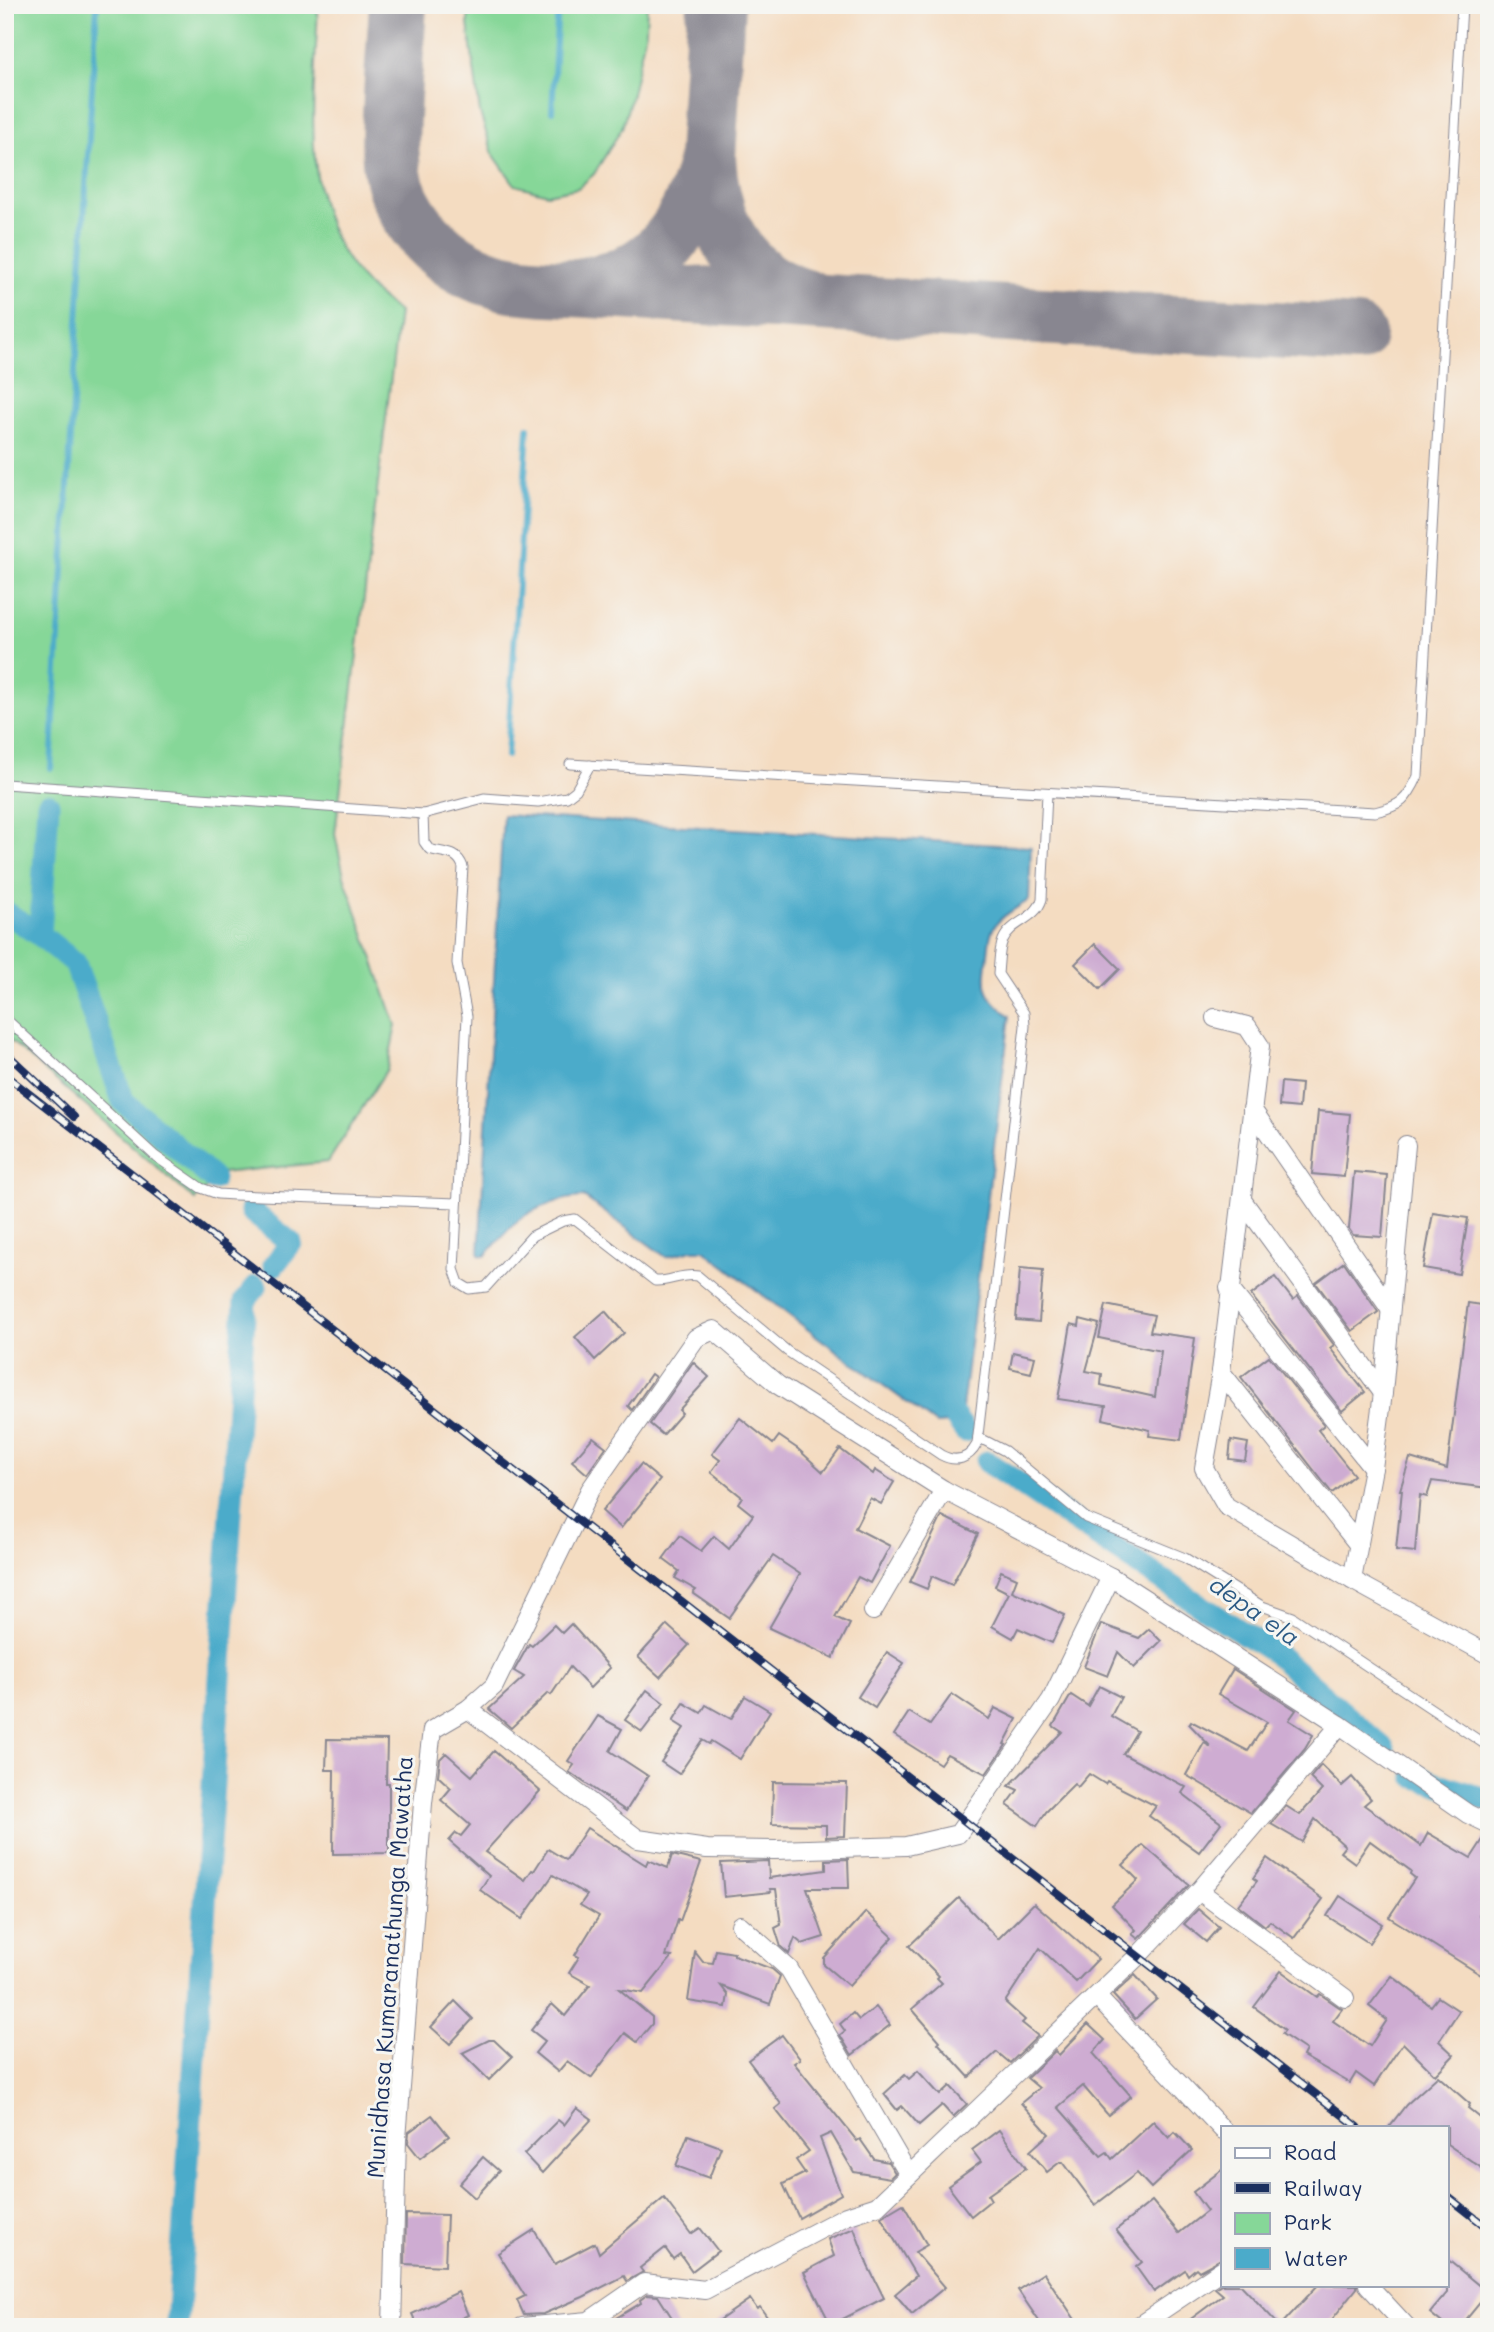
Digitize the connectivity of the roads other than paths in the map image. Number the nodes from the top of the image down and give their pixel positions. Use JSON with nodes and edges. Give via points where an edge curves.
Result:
{"nodes":[{"id":1,"x":1462,"y":5,"type":"edge"},
{"id":2,"x":569,"y":764,"type":"dead end"},
{"id":3,"x":590,"y":765,"type":"junction"},
{"id":4,"x":5,"y":784,"type":"edge"},
{"id":5,"x":1047,"y":793,"type":"junction"},
{"id":6,"x":423,"y":814,"type":"junction"},
{"id":7,"x":5,"y":1018,"type":"edge"},
{"id":8,"x":1215,"y":1018,"type":"dead end"},
{"id":9,"x":1252,"y":1110,"type":"junction"},
{"id":10,"x":1406,"y":1145,"type":"dead end"},
{"id":11,"x":1242,"y":1200,"type":"junction"},
{"id":12,"x":457,"y":1203,"type":"junction"},
{"id":13,"x":1229,"y":1288,"type":"junction"},
{"id":14,"x":1390,"y":1309,"type":"junction"},
{"id":15,"x":1221,"y":1372,"type":"junction"},
{"id":16,"x":1383,"y":1393,"type":"junction"},
{"id":17,"x":978,"y":1437,"type":"junction"},
{"id":18,"x":1373,"y":1468,"type":"junction"},
{"id":19,"x":944,"y":1490,"type":"junction"},
{"id":20,"x":1357,"y":1543,"type":"junction"},
{"id":21,"x":1111,"y":1577,"type":"junction"},
{"id":22,"x":1352,"y":1580,"type":"junction"},
{"id":23,"x":873,"y":1611,"type":"dead end"},
{"id":24,"x":1489,"y":1655,"type":"edge"},
{"id":25,"x":468,"y":1709,"type":"junction"},
{"id":26,"x":1340,"y":1725,"type":"junction"},
{"id":27,"x":1489,"y":1747,"type":"edge"},
{"id":28,"x":1489,"y":1824,"type":"edge"},
{"id":29,"x":1199,"y":1891,"type":"junction"},
{"id":30,"x":740,"y":1925,"type":"dead end"},
{"id":31,"x":1097,"y":1997,"type":"junction"},
{"id":32,"x":1345,"y":1998,"type":"dead end"},
{"id":33,"x":1221,"y":2128,"type":"edge"},
{"id":34,"x":909,"y":2175,"type":"junction"},
{"id":35,"x":1221,"y":2270,"type":"edge"},
{"id":36,"x":1369,"y":2286,"type":"edge"},
{"id":37,"x":1397,"y":2323,"type":"edge"},
{"id":38,"x":392,"y":2327,"type":"edge"},
{"id":39,"x":522,"y":2327,"type":"edge"},
{"id":40,"x":1137,"y":2327,"type":"edge"}],
"edges":[{"from":1,"to":5,"type":"lane","via":[[1418,776],[1411,792],[1402,803],[1375,812]]},
{"from":2,"to":3,"type":"lane"},
{"from":3,"to":5,"type":"lane"},
{"from":3,"to":6,"type":"lane","via":[[567,797],[538,802],[484,798]]},
{"from":4,"to":6,"type":"lane"},
{"from":5,"to":17,"type":"lane","via":[[1042,899],[1034,914],[1002,940],[998,974],[1024,1013],[1025,1026]]},
{"from":6,"to":12,"type":"lane","via":[[424,842],[429,849],[455,854],[463,867],[457,962],[467,1016]]},
{"from":7,"to":12,"type":"lane","via":[[155,1156],[201,1188],[234,1195]]},
{"from":8,"to":9,"type":"street","via":[[1247,1026],[1260,1046]]},
{"from":9,"to":11,"type":"street"},
{"from":9,"to":14,"type":"street"},
{"from":10,"to":14,"type":"street"},
{"from":11,"to":13,"type":"street"},
{"from":11,"to":16,"type":"street"},
{"from":12,"to":17,"type":"lane","via":[[454,1269],[459,1283],[468,1289],[486,1287],[532,1236],[575,1219],[655,1281],[698,1276],[786,1351],[947,1459],[967,1457]]},
{"from":13,"to":15,"type":"street"},
{"from":13,"to":18,"type":"street"},
{"from":14,"to":16,"type":"street"},
{"from":15,"to":20,"type":"street"},
{"from":15,"to":22,"type":"street","via":[[1204,1468],[1226,1506]]},
{"from":16,"to":18,"type":"street"},
{"from":17,"to":27,"type":"lane","via":[[1005,1451],[1086,1518],[1185,1558],[1262,1605],[1293,1617]]},
{"from":18,"to":20,"type":"street"},
{"from":19,"to":21,"type":"street","name":"Munidhasa Kumaranathunga Mawatha"},
{"from":19,"to":23,"type":"street"},
{"from":19,"to":25,"type":"street","name":"Munidhasa Kumaranathunga Mawatha","via":[[778,1385],[714,1330],[696,1338],[590,1490],[494,1686]]},
{"from":20,"to":22,"type":"street"},
{"from":21,"to":25,"type":"street","via":[[1051,1700],[958,1834],[906,1846],[707,1850],[638,1839]]},
{"from":21,"to":26,"type":"street","name":"Munidhasa Kumaranathunga Mawatha"},
{"from":22,"to":24,"type":"street"},
{"from":25,"to":38,"type":"street","name":"Munidhasa Kumaranathunga Mawatha","via":[[432,1730],[397,2139]]},
{"from":26,"to":28,"type":"street","name":"Munidhasa Kumaranathunga Mawatha"},
{"from":26,"to":29,"type":"street"},
{"from":29,"to":31,"type":"street"},
{"from":29,"to":32,"type":"street"},
{"from":30,"to":34,"type":"street","via":[[789,1969]]},
{"from":31,"to":33,"type":"street"},
{"from":31,"to":34,"type":"street"},
{"from":34,"to":39,"type":"street","via":[[877,2206],[846,2216],[705,2290],[644,2283],[589,2321]]},
{"from":35,"to":40,"type":"street"},
{"from":36,"to":37,"type":"street"}]}
